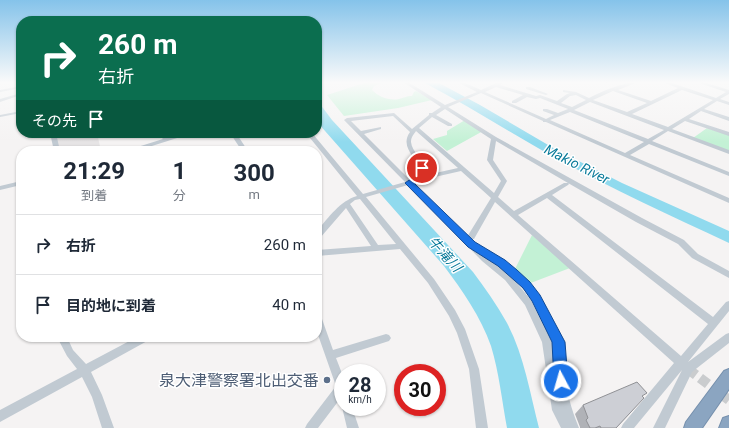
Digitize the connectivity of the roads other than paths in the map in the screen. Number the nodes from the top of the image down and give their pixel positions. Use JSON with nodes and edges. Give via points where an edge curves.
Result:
{"nodes":[{"id":1,"x":441,"y":102,"type":"edge"},
{"id":2,"x":454,"y":102,"type":"edge"},
{"id":3,"x":502,"y":102,"type":"edge"},
{"id":4,"x":586,"y":102,"type":"edge"},
{"id":5,"x":595,"y":102,"type":"edge"},
{"id":6,"x":649,"y":102,"type":"edge"},
{"id":7,"x":714,"y":102,"type":"edge"},
{"id":8,"x":558,"y":103,"type":"edge"},
{"id":9,"x":652,"y":103,"type":"joint"},
{"id":10,"x":446,"y":105,"type":"junction"},
{"id":11,"x":545,"y":110,"type":"dead end"},
{"id":12,"x":572,"y":110,"type":"junction"},
{"id":13,"x":701,"y":110,"type":"junction"},
{"id":14,"x":16,"y":113,"type":"edge"},
{"id":15,"x":431,"y":114,"type":"junction"},
{"id":16,"x":628,"y":114,"type":"junction"},
{"id":17,"x":558,"y":115,"type":"junction"},
{"id":18,"x":0,"y":116,"type":"edge"},
{"id":19,"x":685,"y":119,"type":"junction"},
{"id":20,"x":729,"y":119,"type":"edge"},
{"id":21,"x":545,"y":121,"type":"junction"},
{"id":22,"x":447,"y":125,"type":"dead end"},
{"id":23,"x":379,"y":128,"type":"dead end"},
{"id":24,"x":668,"y":129,"type":"junction"},
{"id":25,"x":414,"y":130,"type":"junction"},
{"id":26,"x":360,"y":133,"type":"junction"},
{"id":27,"x":729,"y":134,"type":"edge"},
{"id":28,"x":173,"y":138,"type":"edge"},
{"id":29,"x":313,"y":138,"type":"edge"},
{"id":30,"x":494,"y":138,"type":"junction"},
{"id":31,"x":166,"y":140,"type":"joint"},
{"id":32,"x":647,"y":141,"type":"junction"},
{"id":33,"x":146,"y":146,"type":"edge"},
{"id":34,"x":320,"y":146,"type":"edge"},
{"id":35,"x":322,"y":148,"type":"edge"},
{"id":36,"x":729,"y":152,"type":"edge"},
{"id":37,"x":626,"y":154,"type":"junction"},
{"id":38,"x":463,"y":169,"type":"junction"},
{"id":39,"x":551,"y":170,"type":"junction"},
{"id":40,"x":729,"y":174,"type":"edge"},
{"id":41,"x":410,"y":183,"type":"junction"},
{"id":42,"x":16,"y":184,"type":"edge"},
{"id":43,"x":566,"y":184,"type":"junction"},
{"id":44,"x":0,"y":188,"type":"edge"},
{"id":45,"x":363,"y":195,"type":"junction"},
{"id":46,"x":548,"y":195,"type":"junction"},
{"id":47,"x":495,"y":198,"type":"junction"},
{"id":48,"x":729,"y":201,"type":"edge"},
{"id":49,"x":346,"y":203,"type":"junction"},
{"id":50,"x":514,"y":214,"type":"junction"},
{"id":51,"x":639,"y":220,"type":"junction"},
{"id":52,"x":322,"y":230,"type":"edge"},
{"id":53,"x":471,"y":241,"type":"junction"},
{"id":54,"x":400,"y":246,"type":"junction"},
{"id":55,"x":376,"y":248,"type":"junction"},
{"id":56,"x":322,"y":253,"type":"edge"},
{"id":57,"x":729,"y":275,"type":"edge"},
{"id":58,"x":729,"y":305,"type":"edge"},
{"id":59,"x":714,"y":323,"type":"junction"},
{"id":60,"x":322,"y":331,"type":"edge"},
{"id":61,"x":729,"y":337,"type":"edge"},
{"id":62,"x":386,"y":338,"type":"dead end"},
{"id":63,"x":64,"y":342,"type":"edge"},
{"id":64,"x":137,"y":342,"type":"edge"},
{"id":65,"x":331,"y":355,"type":"junction"},
{"id":66,"x":334,"y":364,"type":"edge"},
{"id":67,"x":684,"y":366,"type":"junction"},
{"id":68,"x":84,"y":370,"type":"junction"},
{"id":69,"x":729,"y":376,"type":"edge"},
{"id":70,"x":334,"y":400,"type":"edge"},
{"id":71,"x":0,"y":416,"type":"edge"},
{"id":72,"x":350,"y":416,"type":"edge"},
{"id":73,"x":729,"y":424,"type":"edge"},
{"id":74,"x":108,"y":428,"type":"edge"},
{"id":75,"x":311,"y":428,"type":"edge"},
{"id":76,"x":353,"y":428,"type":"edge"},
{"id":77,"x":482,"y":428,"type":"edge"},
{"id":78,"x":567,"y":428,"type":"edge"},
{"id":79,"x":573,"y":428,"type":"edge"},
{"id":80,"x":627,"y":428,"type":"edge"},
{"id":81,"x":659,"y":428,"type":"edge"},
{"id":82,"x":692,"y":428,"type":"edge"},
{"id":83,"x":727,"y":428,"type":"edge"}],
"edges":[{"from":1,"to":10,"type":"street"},
{"from":2,"to":10,"type":"street"},
{"from":3,"to":21,"type":"street"},
{"from":4,"to":12,"type":"street"},
{"from":5,"to":16,"type":"street"},
{"from":6,"to":9,"type":"street"},
{"from":7,"to":13,"type":"street"},
{"from":8,"to":12,"type":"street"},
{"from":9,"to":16,"type":"street"},
{"from":10,"to":15,"type":"street"},
{"from":10,"to":30,"type":"street"},
{"from":11,"to":17,"type":"street"},
{"from":12,"to":17,"type":"street"},
{"from":12,"to":32,"type":"street"},
{"from":13,"to":19,"type":"street"},
{"from":13,"to":20,"type":"street"},
{"from":14,"to":18,"type":"street"},
{"from":15,"to":22,"type":"street"},
{"from":15,"to":25,"type":"street"},
{"from":16,"to":24,"type":"street"},
{"from":17,"to":21,"type":"street"},
{"from":19,"to":24,"type":"street"},
{"from":19,"to":27,"type":"street"},
{"from":21,"to":37,"type":"street"},
{"from":23,"to":26,"type":"street"},
{"from":24,"to":32,"type":"street"},
{"from":24,"to":36,"type":"street"},
{"from":25,"to":26,"type":"street","via":[[394,114],[347,120]]},
{"from":25,"to":38,"type":"street"},
{"from":25,"to":41,"type":"street","via":[[408,140],[409,147],[420,161],[422,173]]},
{"from":26,"to":41,"type":"street"},
{"from":28,"to":31,"type":"street"},
{"from":29,"to":34,"type":"street"},
{"from":30,"to":39,"type":"street"},
{"from":30,"to":47,"type":"street","via":[[490,160],[504,181]]},
{"from":31,"to":33,"type":"street"},
{"from":32,"to":37,"type":"street"},
{"from":32,"to":40,"type":"street"},
{"from":35,"to":45,"type":"street"},
{"from":37,"to":48,"type":"street"},
{"from":38,"to":41,"type":"street"},
{"from":38,"to":47,"type":"street"},
{"from":39,"to":43,"type":"street","via":[[552,175]]},
{"from":39,"to":51,"type":"street"},
{"from":41,"to":45,"type":"street"},
{"from":41,"to":53,"type":"street"},
{"from":42,"to":44,"type":"street"},
{"from":43,"to":46,"type":"street"},
{"from":43,"to":51,"type":"street","via":[[620,214]]},
{"from":45,"to":49,"type":"street"},
{"from":45,"to":54,"type":"street"},
{"from":46,"to":50,"type":"street"},
{"from":46,"to":59,"type":"street"},
{"from":47,"to":50,"type":"street"},
{"from":47,"to":53,"type":"street"},
{"from":49,"to":52,"type":"street"},
{"from":49,"to":55,"type":"street"},
{"from":50,"to":67,"type":"street"},
{"from":51,"to":57,"type":"street","via":[[681,242],[695,256]]},
{"from":53,"to":78,"type":"street","via":[[520,292],[537,319],[547,342],[558,410]]},
{"from":53,"to":79,"type":"street","via":[[513,272],[536,298],[558,342],[559,369],[567,417]]},
{"from":54,"to":55,"type":"street"},
{"from":54,"to":77,"type":"street","via":[[431,281],[462,332],[474,369]]},
{"from":55,"to":56,"type":"street"},
{"from":58,"to":59,"type":"street"},
{"from":59,"to":67,"type":"street"},
{"from":60,"to":65,"type":"street"},
{"from":61,"to":67,"type":"street"},
{"from":62,"to":65,"type":"street"},
{"from":63,"to":68,"type":"street"},
{"from":64,"to":68,"type":"street"},
{"from":65,"to":66,"type":"street"},
{"from":67,"to":80,"type":"street"},
{"from":67,"to":81,"type":"street"},
{"from":68,"to":71,"type":"street"},
{"from":68,"to":74,"type":"street"},
{"from":69,"to":82,"type":"highway"},
{"from":70,"to":75,"type":"street"},
{"from":72,"to":76,"type":"street"},
{"from":73,"to":83,"type":"highway"}]}
